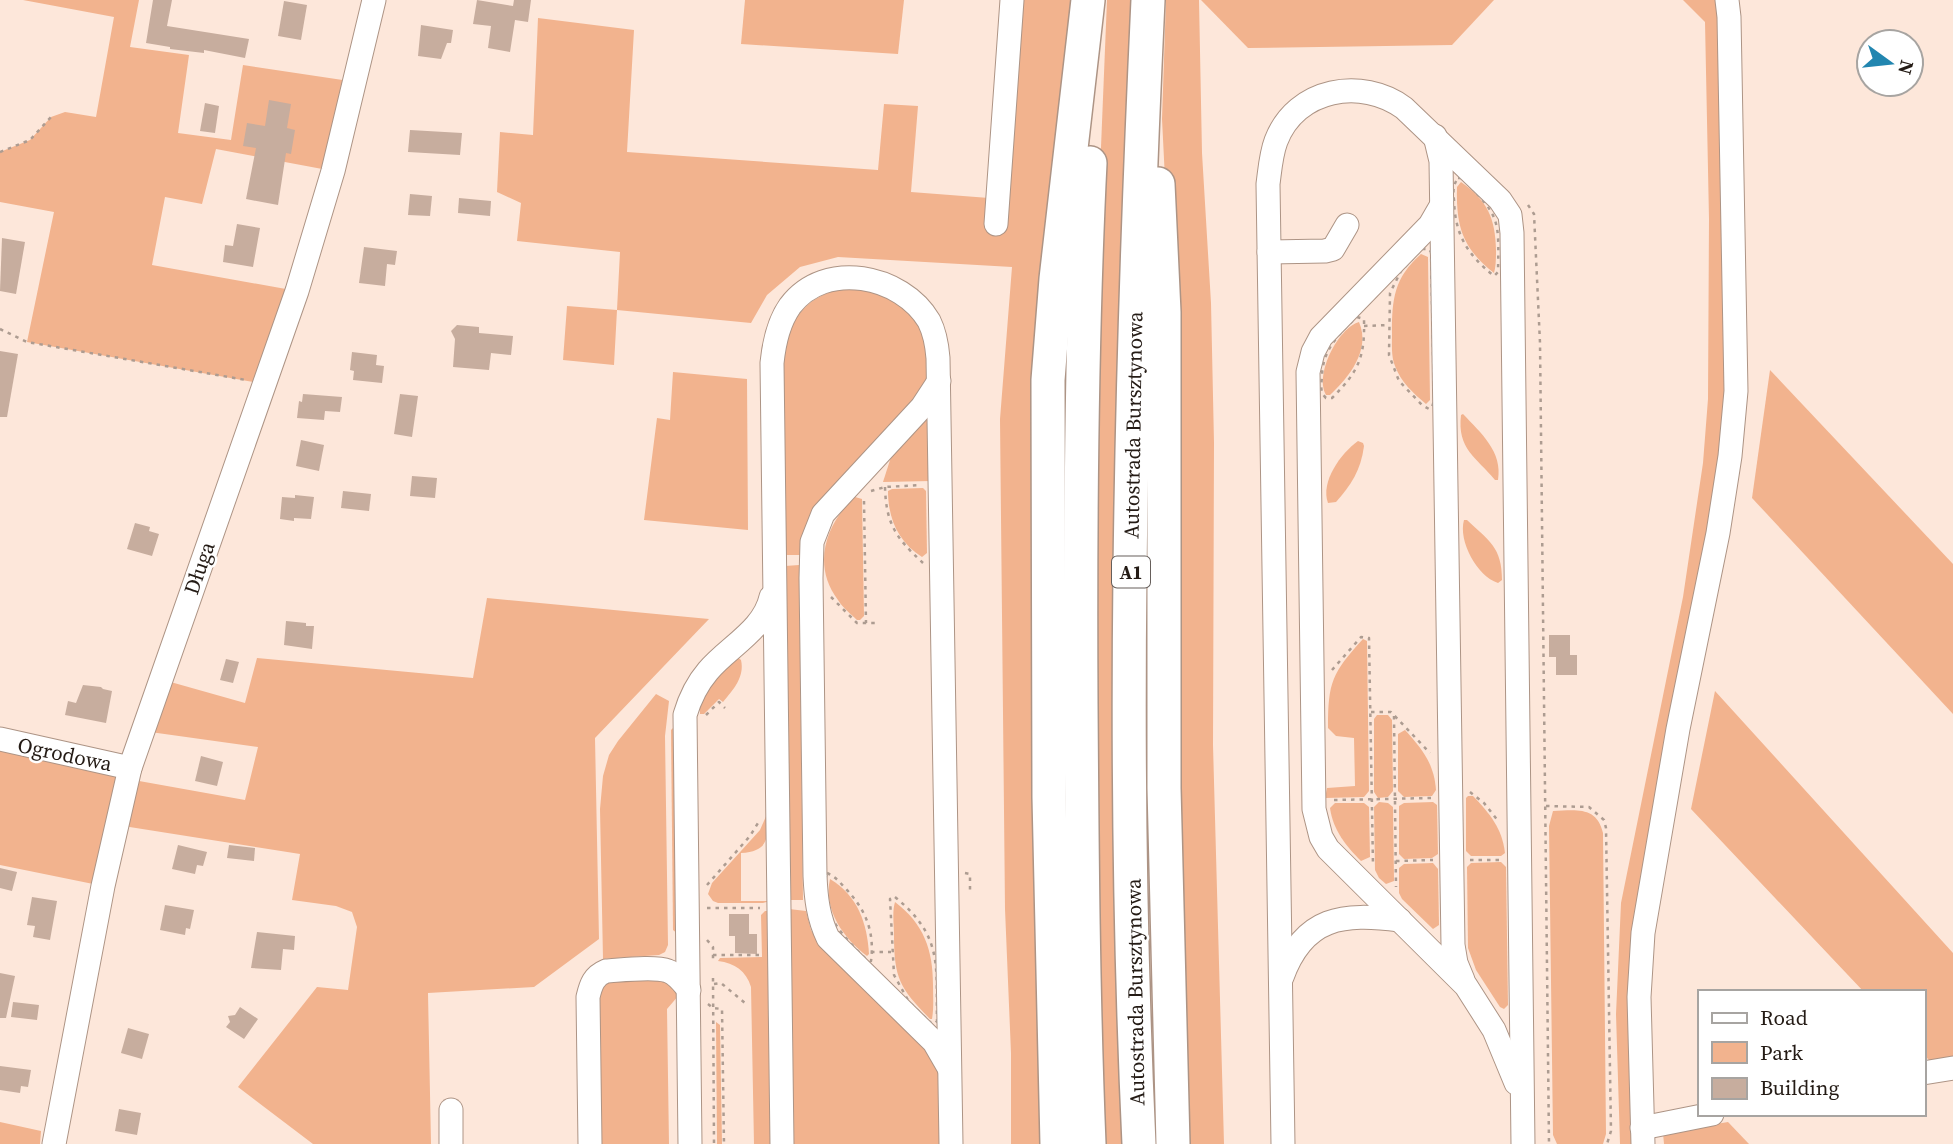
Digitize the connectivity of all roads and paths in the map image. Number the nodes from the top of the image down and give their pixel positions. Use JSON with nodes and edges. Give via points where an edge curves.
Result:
{"nodes":[{"id":1,"x":374,"y":0,"type":"edge"},
{"id":2,"x":1012,"y":0,"type":"edge"},
{"id":3,"x":1088,"y":0,"type":"edge"},
{"id":4,"x":1097,"y":0,"type":"edge"},
{"id":5,"x":1147,"y":0,"type":"edge"},
{"id":6,"x":1154,"y":0,"type":"edge"},
{"id":7,"x":1727,"y":0,"type":"edge"},
{"id":8,"x":51,"y":117,"type":"dead end"},
{"id":9,"x":1435,"y":136,"type":"junction"},
{"id":10,"x":0,"y":152,"type":"edge"},
{"id":11,"x":1462,"y":178,"type":"joint"},
{"id":12,"x":1441,"y":206,"type":"junction"},
{"id":13,"x":1504,"y":206,"type":"junction"},
{"id":14,"x":996,"y":224,"type":"dead end"},
{"id":15,"x":1347,"y":225,"type":"dead end"},
{"id":16,"x":1269,"y":252,"type":"junction"},
{"id":17,"x":1389,"y":325,"type":"junction"},
{"id":18,"x":1364,"y":326,"type":"junction"},
{"id":19,"x":0,"y":329,"type":"edge"},
{"id":20,"x":939,"y":381,"type":"junction"},
{"id":21,"x":264,"y":384,"type":"junction"},
{"id":22,"x":929,"y":485,"type":"dead end"},
{"id":23,"x":885,"y":487,"type":"junction"},
{"id":24,"x":931,"y":570,"type":"dead end"},
{"id":25,"x":774,"y":584,"type":"junction"},
{"id":26,"x":826,"y":587,"type":"dead end"},
{"id":27,"x":866,"y":623,"type":"junction"},
{"id":28,"x":876,"y":624,"type":"dead end"},
{"id":29,"x":1331,"y":674,"type":"dead end"},
{"id":30,"x":1371,"y":712,"type":"junction"},
{"id":31,"x":1394,"y":716,"type":"junction"},
{"id":32,"x":0,"y":739,"type":"edge"},
{"id":33,"x":1435,"y":764,"type":"dead end"},
{"id":34,"x":130,"y":768,"type":"junction"},
{"id":35,"x":1395,"y":799,"type":"junction"},
{"id":36,"x":1450,"y":800,"type":"junction"},
{"id":37,"x":1314,"y":804,"type":"junction"},
{"id":38,"x":1545,"y":806,"type":"junction"},
{"id":39,"x":761,"y":815,"type":"dead end"},
{"id":40,"x":1502,"y":827,"type":"dead end"},
{"id":41,"x":1508,"y":859,"type":"dead end"},
{"id":42,"x":1440,"y":860,"type":"dead end"},
{"id":43,"x":1464,"y":860,"type":"dead end"},
{"id":44,"x":1396,"y":861,"type":"junction"},
{"id":45,"x":1373,"y":876,"type":"dead end"},
{"id":46,"x":705,"y":890,"type":"dead end"},
{"id":47,"x":770,"y":907,"type":"dead end"},
{"id":48,"x":1398,"y":909,"type":"junction"},
{"id":49,"x":705,"y":918,"type":"dead end"},
{"id":50,"x":705,"y":939,"type":"dead end"},
{"id":51,"x":759,"y":943,"type":"dead end"},
{"id":52,"x":871,"y":952,"type":"junction"},
{"id":53,"x":891,"y":952,"type":"junction"},
{"id":54,"x":713,"y":955,"type":"junction"},
{"id":55,"x":713,"y":961,"type":"dead end"},
{"id":56,"x":713,"y":978,"type":"dead end"},
{"id":57,"x":713,"y":984,"type":"junction"},
{"id":58,"x":1280,"y":984,"type":"junction"},
{"id":59,"x":1466,"y":986,"type":"junction"},
{"id":60,"x":689,"y":990,"type":"junction"},
{"id":61,"x":745,"y":1003,"type":"dead end"},
{"id":62,"x":713,"y":1008,"type":"junction"},
{"id":63,"x":1953,"y":1068,"type":"edge"},
{"id":64,"x":950,"y":1071,"type":"junction"},
{"id":65,"x":1925,"y":1073,"type":"edge"},
{"id":66,"x":1522,"y":1099,"type":"junction"},
{"id":67,"x":451,"y":1110,"type":"dead end"},
{"id":68,"x":1706,"y":1116,"type":"edge"},
{"id":69,"x":1643,"y":1136,"type":"edge"},
{"id":70,"x":54,"y":1144,"type":"edge"},
{"id":71,"x":451,"y":1144,"type":"edge"},
{"id":72,"x":590,"y":1144,"type":"edge"},
{"id":73,"x":691,"y":1144,"type":"edge"},
{"id":74,"x":714,"y":1144,"type":"edge"},
{"id":75,"x":724,"y":1144,"type":"edge"},
{"id":76,"x":782,"y":1144,"type":"edge"},
{"id":77,"x":951,"y":1144,"type":"edge"},
{"id":78,"x":1057,"y":1144,"type":"edge"},
{"id":79,"x":1089,"y":1144,"type":"edge"},
{"id":80,"x":1139,"y":1144,"type":"edge"},
{"id":81,"x":1172,"y":1144,"type":"edge"},
{"id":82,"x":1283,"y":1144,"type":"edge"},
{"id":83,"x":1523,"y":1144,"type":"edge"},
{"id":84,"x":1549,"y":1144,"type":"edge"},
{"id":85,"x":1607,"y":1144,"type":"edge"}],
"edges":[{"from":1,"to":21,"type":"street","name":"Długa","via":[[333,171]]},
{"from":2,"to":14,"type":"street"},
{"from":3,"to":78,"type":"highway","via":[[1048,380],[1049,783]]},
{"from":4,"to":79,"type":"highway","number":"A1","via":[[1085,260],[1081,603]]},
{"from":5,"to":80,"type":"highway","name":"Autostrada Bursztynowa","number":"A1","via":[[1136,244],[1130,572]]},
{"from":6,"to":81,"type":"highway","via":[[1165,361],[1164,788]]},
{"from":7,"to":69,"type":"street","via":[[1736,391],[1718,533],[1643,933],[1639,997]]},
{"from":8,"to":10,"type":"path","via":[[30,140]]},
{"from":9,"to":12,"type":"street","via":[[1441,160]]},
{"from":9,"to":13,"type":"street"},
{"from":9,"to":16,"type":"street","via":[[1392,99],[1369,92],[1325,93],[1300,108],[1276,140],[1271,163]]},
{"from":11,"to":11,"type":"path","via":[[1490,207],[1496,220],[1498,272],[1494,276],[1468,251],[1458,232],[1453,190],[1455,180]]},
{"from":12,"to":36,"type":"street"},
{"from":12,"to":37,"type":"street","via":[[1430,225],[1321,337],[1308,372]]},
{"from":13,"to":38,"type":"path","via":[[1521,195],[1534,214],[1540,343]]},
{"from":13,"to":66,"type":"street","via":[[1512,233]]},
{"from":15,"to":16,"type":"street","via":[[1333,249]]},
{"from":16,"to":58,"type":"street"},
{"from":17,"to":17,"type":"path","via":[[1389,298],[1395,282],[1409,261],[1422,249],[1429,249],[1434,401],[1429,409],[1407,390],[1393,369]]},
{"from":17,"to":18,"type":"path"},
{"from":18,"to":18,"type":"path","via":[[1363,350],[1355,372],[1332,398],[1326,398],[1321,390],[1325,355],[1357,317],[1364,319]]},
{"from":19,"to":21,"type":"path","via":[[27,342]]},
{"from":20,"to":25,"type":"street","via":[[929,322],[906,295],[887,284],[833,278],[790,305],[779,326],[772,363]]},
{"from":20,"to":64,"type":"street"},
{"from":20,"to":64,"type":"street","via":[[922,407],[823,514],[812,542],[811,632],[816,895],[821,924],[828,937],[934,1042]]},
{"from":21,"to":34,"type":"street","name":"Długa"},
{"from":22,"to":23,"type":"path"},
{"from":23,"to":24,"type":"path","via":[[890,523],[901,543]]},
{"from":23,"to":27,"type":"path","via":[[864,492]]},
{"from":25,"to":60,"type":"street","via":[[765,616],[709,670],[695,688],[685,715]]},
{"from":25,"to":76,"type":"street"},
{"from":26,"to":27,"type":"path","via":[[857,623]]},
{"from":27,"to":28,"type":"path"},
{"from":29,"to":30,"type":"path","via":[[1361,637],[1369,638]]},
{"from":30,"to":31,"type":"path"},
{"from":30,"to":45,"type":"path"},
{"from":31,"to":33,"type":"path"},
{"from":31,"to":35,"type":"path"},
{"from":32,"to":34,"type":"street","name":"Ogrodowa"},
{"from":34,"to":70,"type":"street","name":"Długa"},
{"from":35,"to":36,"type":"path"},
{"from":35,"to":37,"type":"path"},
{"from":35,"to":44,"type":"path"},
{"from":36,"to":40,"type":"path","via":[[1463,800],[1466,792],[1471,792]]},
{"from":36,"to":59,"type":"street","via":[[1453,944]]},
{"from":37,"to":48,"type":"street","via":[[1328,849]]},
{"from":38,"to":84,"type":"path"},
{"from":38,"to":85,"type":"path","via":[[1589,807],[1606,828],[1611,1131]]},
{"from":39,"to":46,"type":"path","via":[[750,836]]},
{"from":41,"to":43,"type":"path"},
{"from":42,"to":44,"type":"path"},
{"from":44,"to":48,"type":"path"},
{"from":47,"to":49,"type":"path","via":[[705,908]]},
{"from":48,"to":58,"type":"street","via":[[1347,917],[1317,928],[1290,955]]},
{"from":48,"to":59,"type":"street"},
{"from":50,"to":54,"type":"path","via":[[713,947]]},
{"from":51,"to":54,"type":"path","via":[[759,955]]},
{"from":52,"to":52,"type":"path","via":[[868,961],[832,922],[827,873],[860,905],[870,929]]},
{"from":52,"to":53,"type":"path"},
{"from":53,"to":53,"type":"path","via":[[892,897],[923,925],[934,949],[935,1024],[904,995],[894,975]]},
{"from":54,"to":55,"type":"path"},
{"from":56,"to":57,"type":"path"},
{"from":57,"to":61,"type":"path","via":[[721,983]]},
{"from":57,"to":62,"type":"path"},
{"from":58,"to":82,"type":"street"},
{"from":59,"to":66,"type":"street","via":[[1494,1030]]},
{"from":60,"to":72,"type":"street","via":[[676,976],[660,970],[606,971],[592,982],[588,997]]},
{"from":60,"to":73,"type":"street"},
{"from":62,"to":74,"type":"path"},
{"from":62,"to":75,"type":"path","via":[[722,1009]]},
{"from":63,"to":65,"type":"street"},
{"from":64,"to":77,"type":"street"},
{"from":66,"to":83,"type":"street"},
{"from":67,"to":71,"type":"street"},
{"from":68,"to":69,"type":"street"}]}
